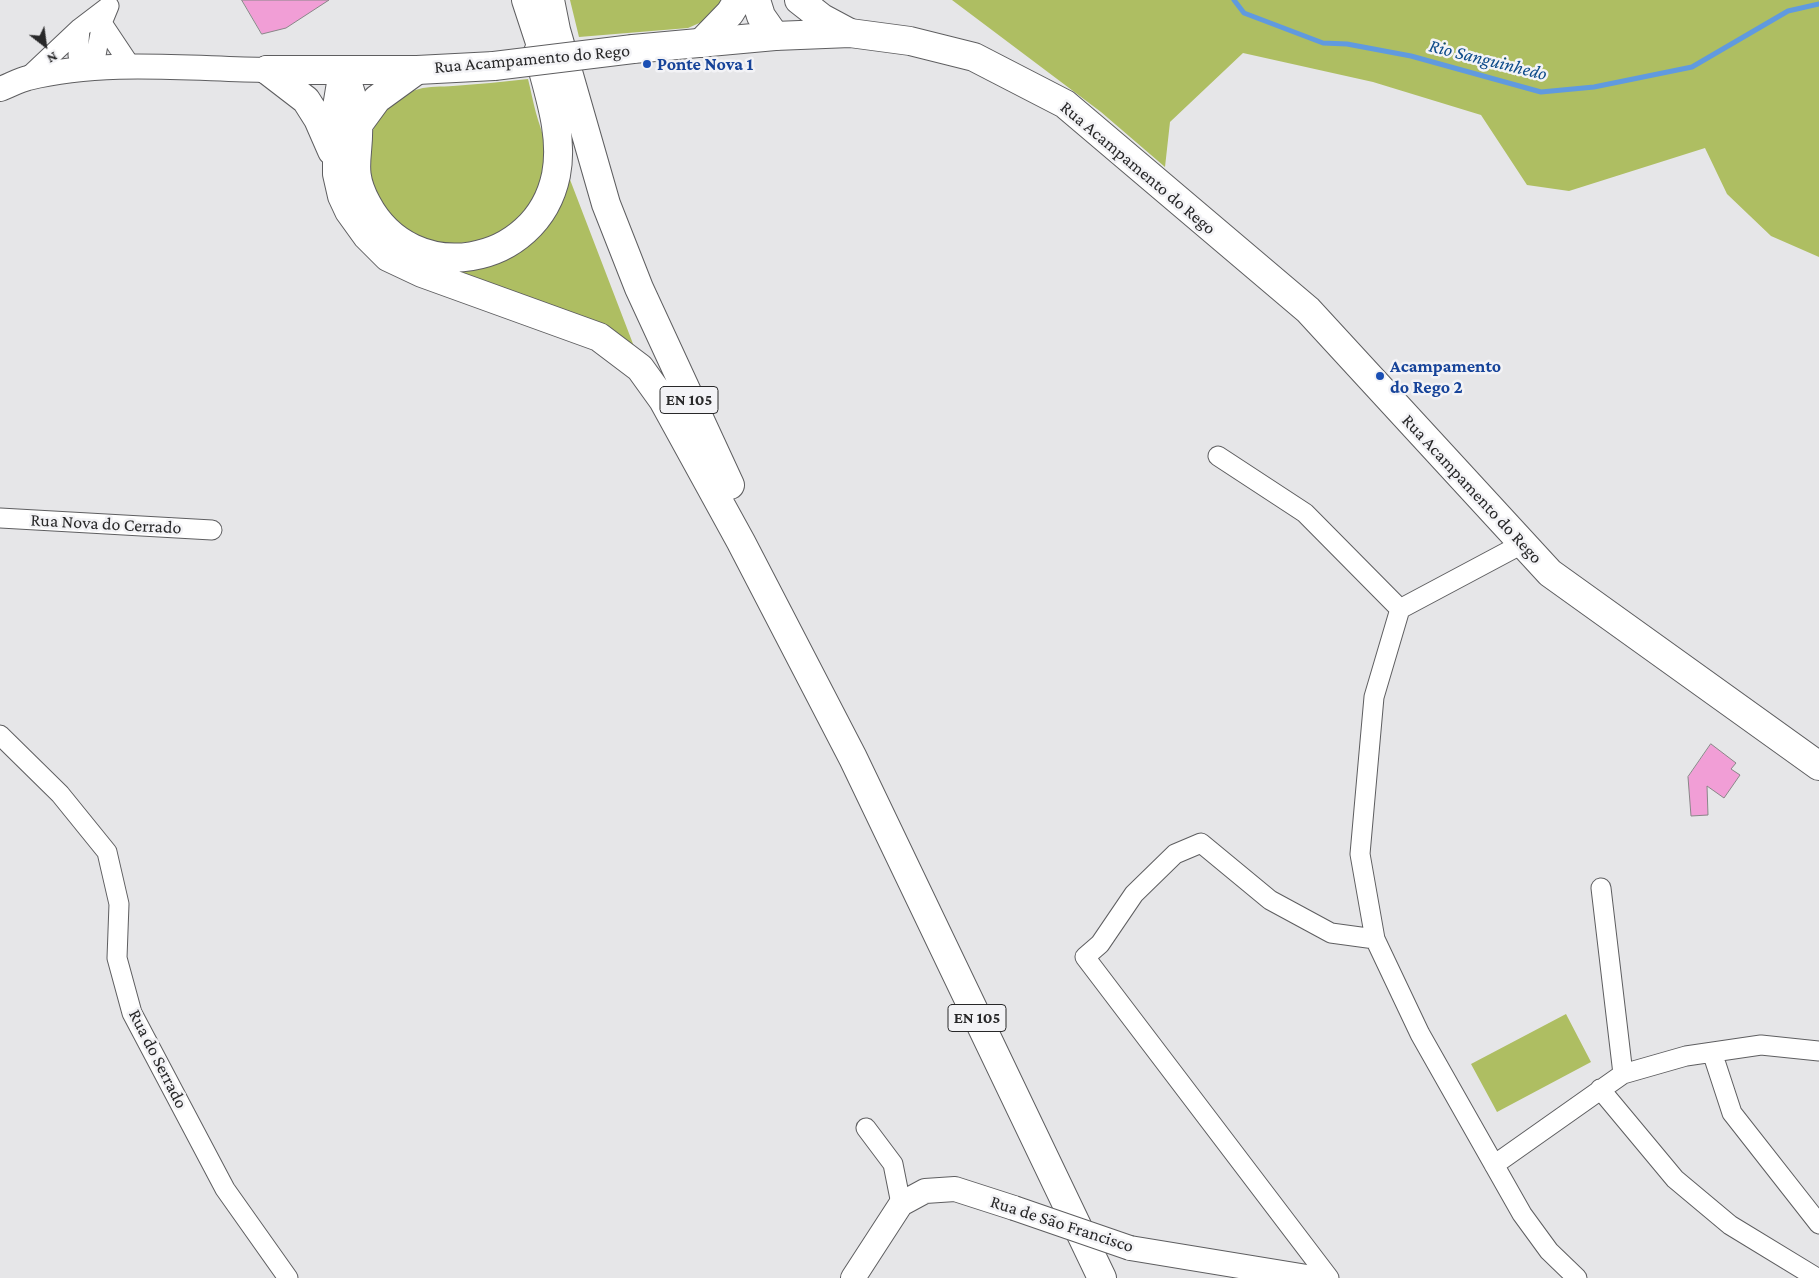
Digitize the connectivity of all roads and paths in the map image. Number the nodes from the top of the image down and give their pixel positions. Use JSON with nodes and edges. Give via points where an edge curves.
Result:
{"nodes":[{"id":1,"x":526,"y":0,"type":"edge"},
{"id":2,"x":542,"y":0,"type":"edge"},
{"id":3,"x":550,"y":0,"type":"edge"},
{"id":4,"x":738,"y":0,"type":"edge"},
{"id":5,"x":756,"y":0,"type":"edge"},
{"id":6,"x":774,"y":0,"type":"edge"},
{"id":7,"x":799,"y":0,"type":"edge"},
{"id":8,"x":108,"y":2,"type":"edge"},
{"id":9,"x":102,"y":23,"type":"junction"},
{"id":10,"x":80,"y":28,"type":"junction"},
{"id":11,"x":556,"y":30,"type":"junction"},
{"id":12,"x":850,"y":33,"type":"junction"},
{"id":13,"x":775,"y":36,"type":"junction"},
{"id":14,"x":702,"y":43,"type":"junction"},
{"id":15,"x":132,"y":68,"type":"junction"},
{"id":16,"x":83,"y":69,"type":"junction"},
{"id":17,"x":267,"y":70,"type":"junction"},
{"id":18,"x":417,"y":70,"type":"junction"},
{"id":19,"x":343,"y":71,"type":"junction"},
{"id":20,"x":27,"y":78,"type":"junction"},
{"id":21,"x":0,"y":90,"type":"edge"},
{"id":22,"x":358,"y":124,"type":"junction"},
{"id":23,"x":336,"y":159,"type":"junction"},
{"id":24,"x":1218,"y":456,"type":"dead end"},
{"id":25,"x":0,"y":518,"type":"edge"},
{"id":26,"x":212,"y":530,"type":"dead end"},
{"id":27,"x":741,"y":542,"type":"junction"},
{"id":28,"x":1522,"y":544,"type":"junction"},
{"id":29,"x":1400,"y":609,"type":"junction"},
{"id":30,"x":0,"y":735,"type":"edge"},
{"id":31,"x":853,"y":758,"type":"junction"},
{"id":32,"x":1819,"y":766,"type":"edge"},
{"id":33,"x":1601,"y":888,"type":"dead end"},
{"id":34,"x":1375,"y":939,"type":"junction"},
{"id":35,"x":1712,"y":1052,"type":"junction"},
{"id":36,"x":1819,"y":1052,"type":"edge"},
{"id":37,"x":1623,"y":1074,"type":"junction"},
{"id":38,"x":1600,"y":1089,"type":"junction"},
{"id":39,"x":866,"y":1128,"type":"dead end"},
{"id":40,"x":1494,"y":1165,"type":"junction"},
{"id":41,"x":901,"y":1204,"type":"junction"},
{"id":42,"x":1819,"y":1224,"type":"edge"},
{"id":43,"x":288,"y":1278,"type":"edge"},
{"id":44,"x":853,"y":1278,"type":"edge"},
{"id":45,"x":1102,"y":1278,"type":"edge"},
{"id":46,"x":1313,"y":1278,"type":"edge"},
{"id":47,"x":1329,"y":1278,"type":"edge"},
{"id":48,"x":1577,"y":1278,"type":"edge"},
{"id":49,"x":1817,"y":1278,"type":"edge"}],
"edges":[{"from":1,"to":22,"type":"main road","via":[[557,130],[558,156],[556,176],[546,207],[526,231],[505,246],[476,256],[449,259],[399,242],[380,224],[360,188],[354,167]]},
{"from":1,"to":27,"type":"main road","number":"EN 105","via":[[594,209],[654,353]]},
{"from":2,"to":11,"type":"main road","number":"EN 105"},
{"from":3,"to":11,"type":"main road"},
{"from":4,"to":14,"type":"main road"},
{"from":5,"to":13,"type":"main road","via":[[761,16]]},
{"from":6,"to":13,"type":"main road"},
{"from":7,"to":12,"type":"main road","via":[[822,18]]},
{"from":8,"to":9,"type":"street"},
{"from":8,"to":10,"type":"street"},
{"from":9,"to":15,"type":"street"},
{"from":9,"to":16,"type":"street","via":[[96,55]]},
{"from":10,"to":16,"type":"street","via":[[78,56]]},
{"from":10,"to":20,"type":"street"},
{"from":11,"to":31,"type":"main road","number":"EN 105","via":[[606,204],[639,288]]},
{"from":12,"to":13,"type":"main road","name":"Rua Acampamento do Rego"},
{"from":12,"to":28,"type":"main road","name":"Rua Acampamento do Rego","via":[[910,41],[974,57],[1065,104],[1308,310]]},
{"from":13,"to":14,"type":"main road","name":"Rua Acampamento do Rego"},
{"from":14,"to":18,"type":"main road","name":"Rua Acampamento do Rego","bridge":true,"via":[[494,66]]},
{"from":15,"to":16,"type":"street","name":"Rua Acampamento do Rego"},
{"from":15,"to":17,"type":"street","name":"Rua Acampamento do Rego"},
{"from":16,"to":20,"type":"street","name":"Rua Acampamento do Rego"},
{"from":17,"to":19,"type":"main road","name":"Rua Acampamento do Rego"},
{"from":17,"to":23,"type":"main road","via":[[306,100]]},
{"from":18,"to":19,"type":"main road","name":"Rua Acampamento do Rego"},
{"from":18,"to":22,"type":"main road","via":[[377,99]]},
{"from":19,"to":22,"type":"main road"},
{"from":19,"to":23,"type":"main road","via":[[336,107]]},
{"from":20,"to":21,"type":"street","name":"Rua Acampamento do Rego"},
{"from":23,"to":27,"type":"main road","via":[[342,196],[349,211],[388,257],[422,273],[599,337],[640,368],[664,400]]},
{"from":24,"to":29,"type":"street","via":[[1305,513]]},
{"from":25,"to":26,"type":"street","name":"Rua Nova do Cerrado"},
{"from":27,"to":31,"type":"main road","number":"EN 105"},
{"from":28,"to":29,"type":"street"},
{"from":28,"to":32,"type":"main road","name":"Rua Acampamento do Rego","via":[[1550,573]]},
{"from":29,"to":34,"type":"street","via":[[1374,697],[1360,854]]},
{"from":30,"to":43,"type":"street","name":"Rua do Serrado","via":[[60,794],[106,852],[119,904],[117,958],[132,1013],[225,1188]]},
{"from":31,"to":45,"type":"main road","number":"EN 105"},
{"from":33,"to":37,"type":"street"},
{"from":34,"to":40,"type":"street","via":[[1420,1034]]},
{"from":34,"to":47,"type":"street","via":[[1331,933],[1270,900],[1201,843],[1175,854],[1134,894],[1100,944],[1085,957]]},
{"from":35,"to":36,"type":"street","via":[[1762,1045]]},
{"from":35,"to":37,"type":"street"},
{"from":35,"to":42,"type":"street","via":[[1732,1113]]},
{"from":37,"to":38,"type":"street"},
{"from":38,"to":40,"type":"street"},
{"from":38,"to":49,"type":"street","via":[[1675,1178],[1730,1225]]},
{"from":39,"to":41,"type":"street","via":[[893,1164]]},
{"from":40,"to":48,"type":"street","via":[[1522,1214],[1544,1244]]},
{"from":41,"to":44,"type":"street","name":"Rua de São Francisco"},
{"from":41,"to":46,"type":"street","name":"Rua de São Francisco","bridge":true,"via":[[925,1191],[955,1189],[1130,1248]]}]}
